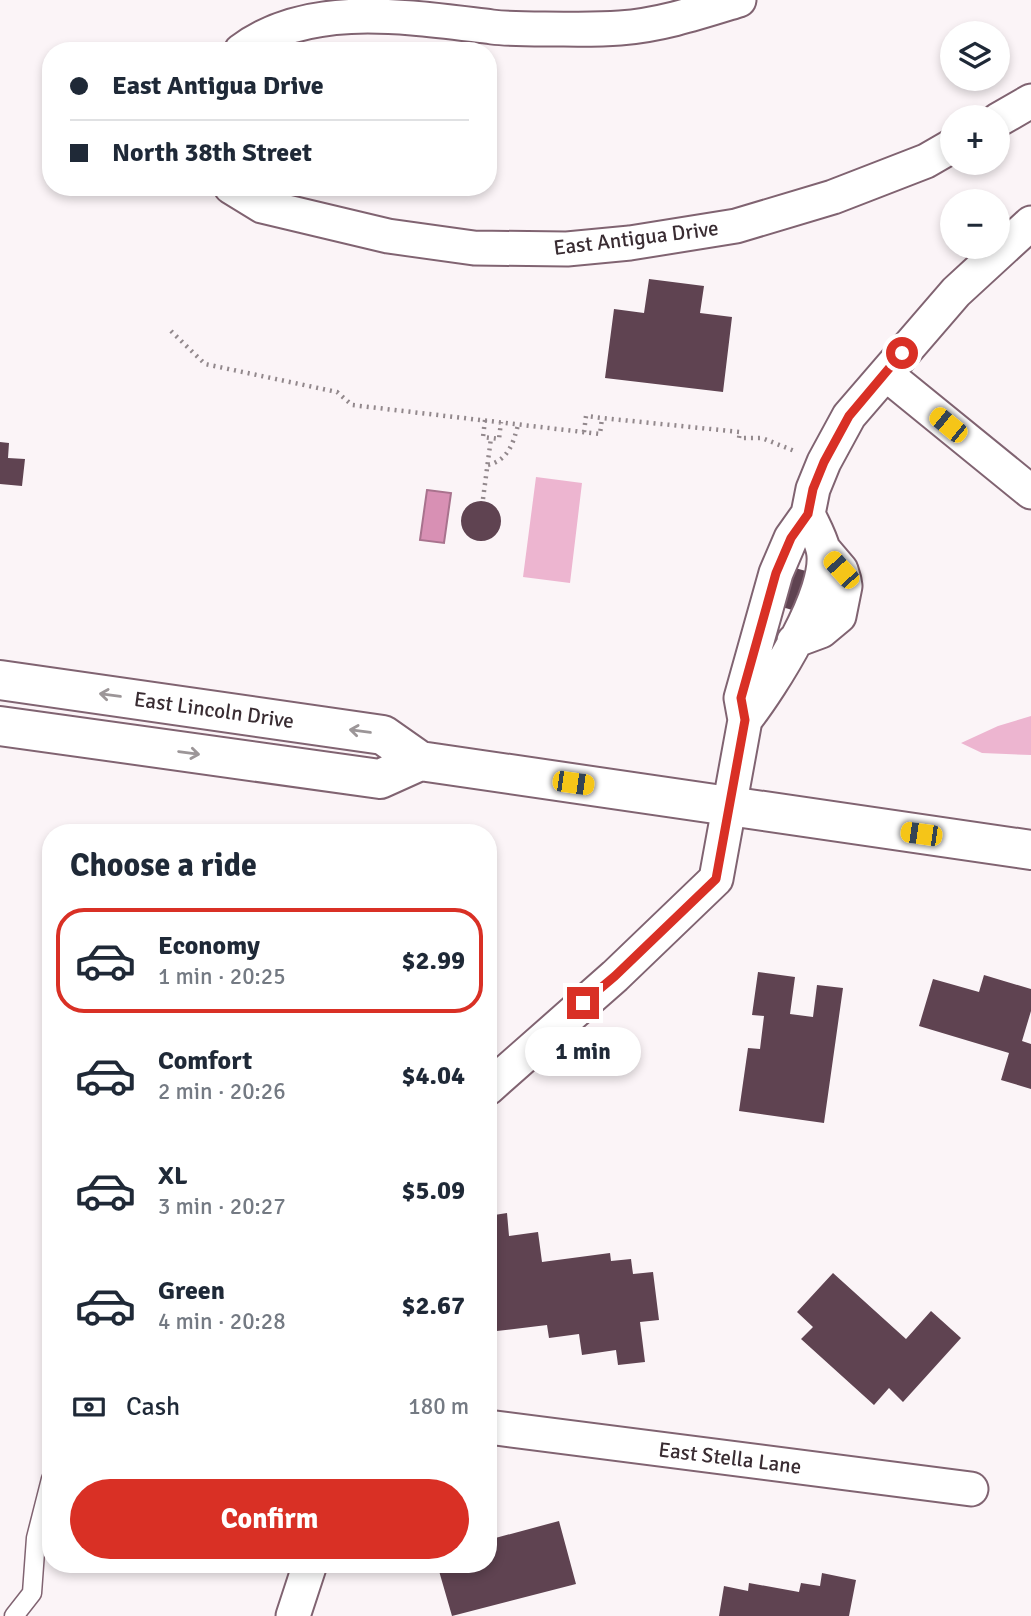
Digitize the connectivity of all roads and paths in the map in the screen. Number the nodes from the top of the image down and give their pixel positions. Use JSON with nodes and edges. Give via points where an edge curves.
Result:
{"nodes":[{"id":1,"x":739,"y":0,"type":"edge"},
{"id":2,"x":250,"y":42,"type":"edge"},
{"id":3,"x":1031,"y":101,"type":"edge"},
{"id":4,"x":1010,"y":113,"type":"edge"},
{"id":5,"x":940,"y":153,"type":"edge"},
{"id":6,"x":246,"y":196,"type":"edge"},
{"id":7,"x":1031,"y":223,"type":"edge"},
{"id":8,"x":172,"y":331,"type":"dead end"},
{"id":9,"x":886,"y":374,"type":"junction"},
{"id":10,"x":602,"y":418,"type":"junction"},
{"id":11,"x":485,"y":420,"type":"junction"},
{"id":12,"x":501,"y":422,"type":"junction"},
{"id":13,"x":518,"y":425,"type":"junction"},
{"id":14,"x":584,"y":432,"type":"junction"},
{"id":15,"x":491,"y":438,"type":"junction"},
{"id":16,"x":794,"y":451,"type":"dead end"},
{"id":17,"x":488,"y":465,"type":"junction"},
{"id":18,"x":1031,"y":492,"type":"edge"},
{"id":19,"x":483,"y":499,"type":"dead end"},
{"id":20,"x":808,"y":514,"type":"junction"},
{"id":21,"x":0,"y":680,"type":"edge"},
{"id":22,"x":0,"y":726,"type":"edge"},
{"id":23,"x":742,"y":736,"type":"junction"},
{"id":24,"x":420,"y":761,"type":"junction"},
{"id":25,"x":730,"y":806,"type":"junction"},
{"id":26,"x":1031,"y":850,"type":"edge"},
{"id":27,"x":497,"y":1080,"type":"edge"},
{"id":28,"x":497,"y":1428,"type":"edge"},
{"id":29,"x":971,"y":1489,"type":"dead end"},
{"id":30,"x":42,"y":1514,"type":"edge"},
{"id":31,"x":307,"y":1573,"type":"edge"},
{"id":32,"x":14,"y":1616,"type":"edge"},
{"id":33,"x":293,"y":1616,"type":"edge"}],
"edges":[{"from":1,"to":2,"type":"street","via":[[680,18],[621,28],[544,29],[493,27],[336,5],[311,8],[278,21]]},
{"from":3,"to":4,"type":"street"},
{"from":5,"to":6,"type":"street","name":"East Antigua Drive","via":[[833,197],[736,226],[567,249],[474,248],[388,236],[262,206]]},
{"from":7,"to":9,"type":"street","via":[[956,292]]},
{"from":8,"to":11,"type":"path","via":[[205,364],[337,393],[352,405]]},
{"from":9,"to":18,"type":"street"},
{"from":9,"to":20,"type":"street","via":[[849,416],[824,462]]},
{"from":10,"to":14,"type":"path","via":[[586,416]]},
{"from":10,"to":14,"type":"path","via":[[600,434]]},
{"from":10,"to":16,"type":"path","via":[[740,432],[739,438],[762,438]]},
{"from":11,"to":12,"type":"path"},
{"from":11,"to":15,"type":"path","via":[[483,437]]},
{"from":12,"to":13,"type":"path"},
{"from":12,"to":15,"type":"path","via":[[499,439]]},
{"from":13,"to":14,"type":"path"},
{"from":13,"to":17,"type":"path","via":[[509,449],[499,462]]},
{"from":15,"to":17,"type":"path"},
{"from":17,"to":19,"type":"path"},
{"from":20,"to":23,"type":"street","via":[[791,538],[776,573],[741,698]]},
{"from":20,"to":23,"type":"street","via":[[824,550],[841,570],[845,586],[839,616],[821,631],[794,641]]},
{"from":24,"to":21,"type":"main road","name":"East Lincoln Drive","one_way":true,"via":[[383,735]]},
{"from":22,"to":24,"type":"main road","one_way":true,"via":[[380,779]]},
{"from":23,"to":25,"type":"street"},
{"from":24,"to":25,"type":"main road","name":"East Lincoln Drive"},
{"from":25,"to":26,"type":"main road","name":"East Lincoln Drive"},
{"from":25,"to":27,"type":"street","via":[[716,879]]},
{"from":28,"to":29,"type":"street","name":"East Stella Lane"},
{"from":30,"to":32,"type":"lane","via":[[32,1593]]},
{"from":31,"to":33,"type":"street"}]}
